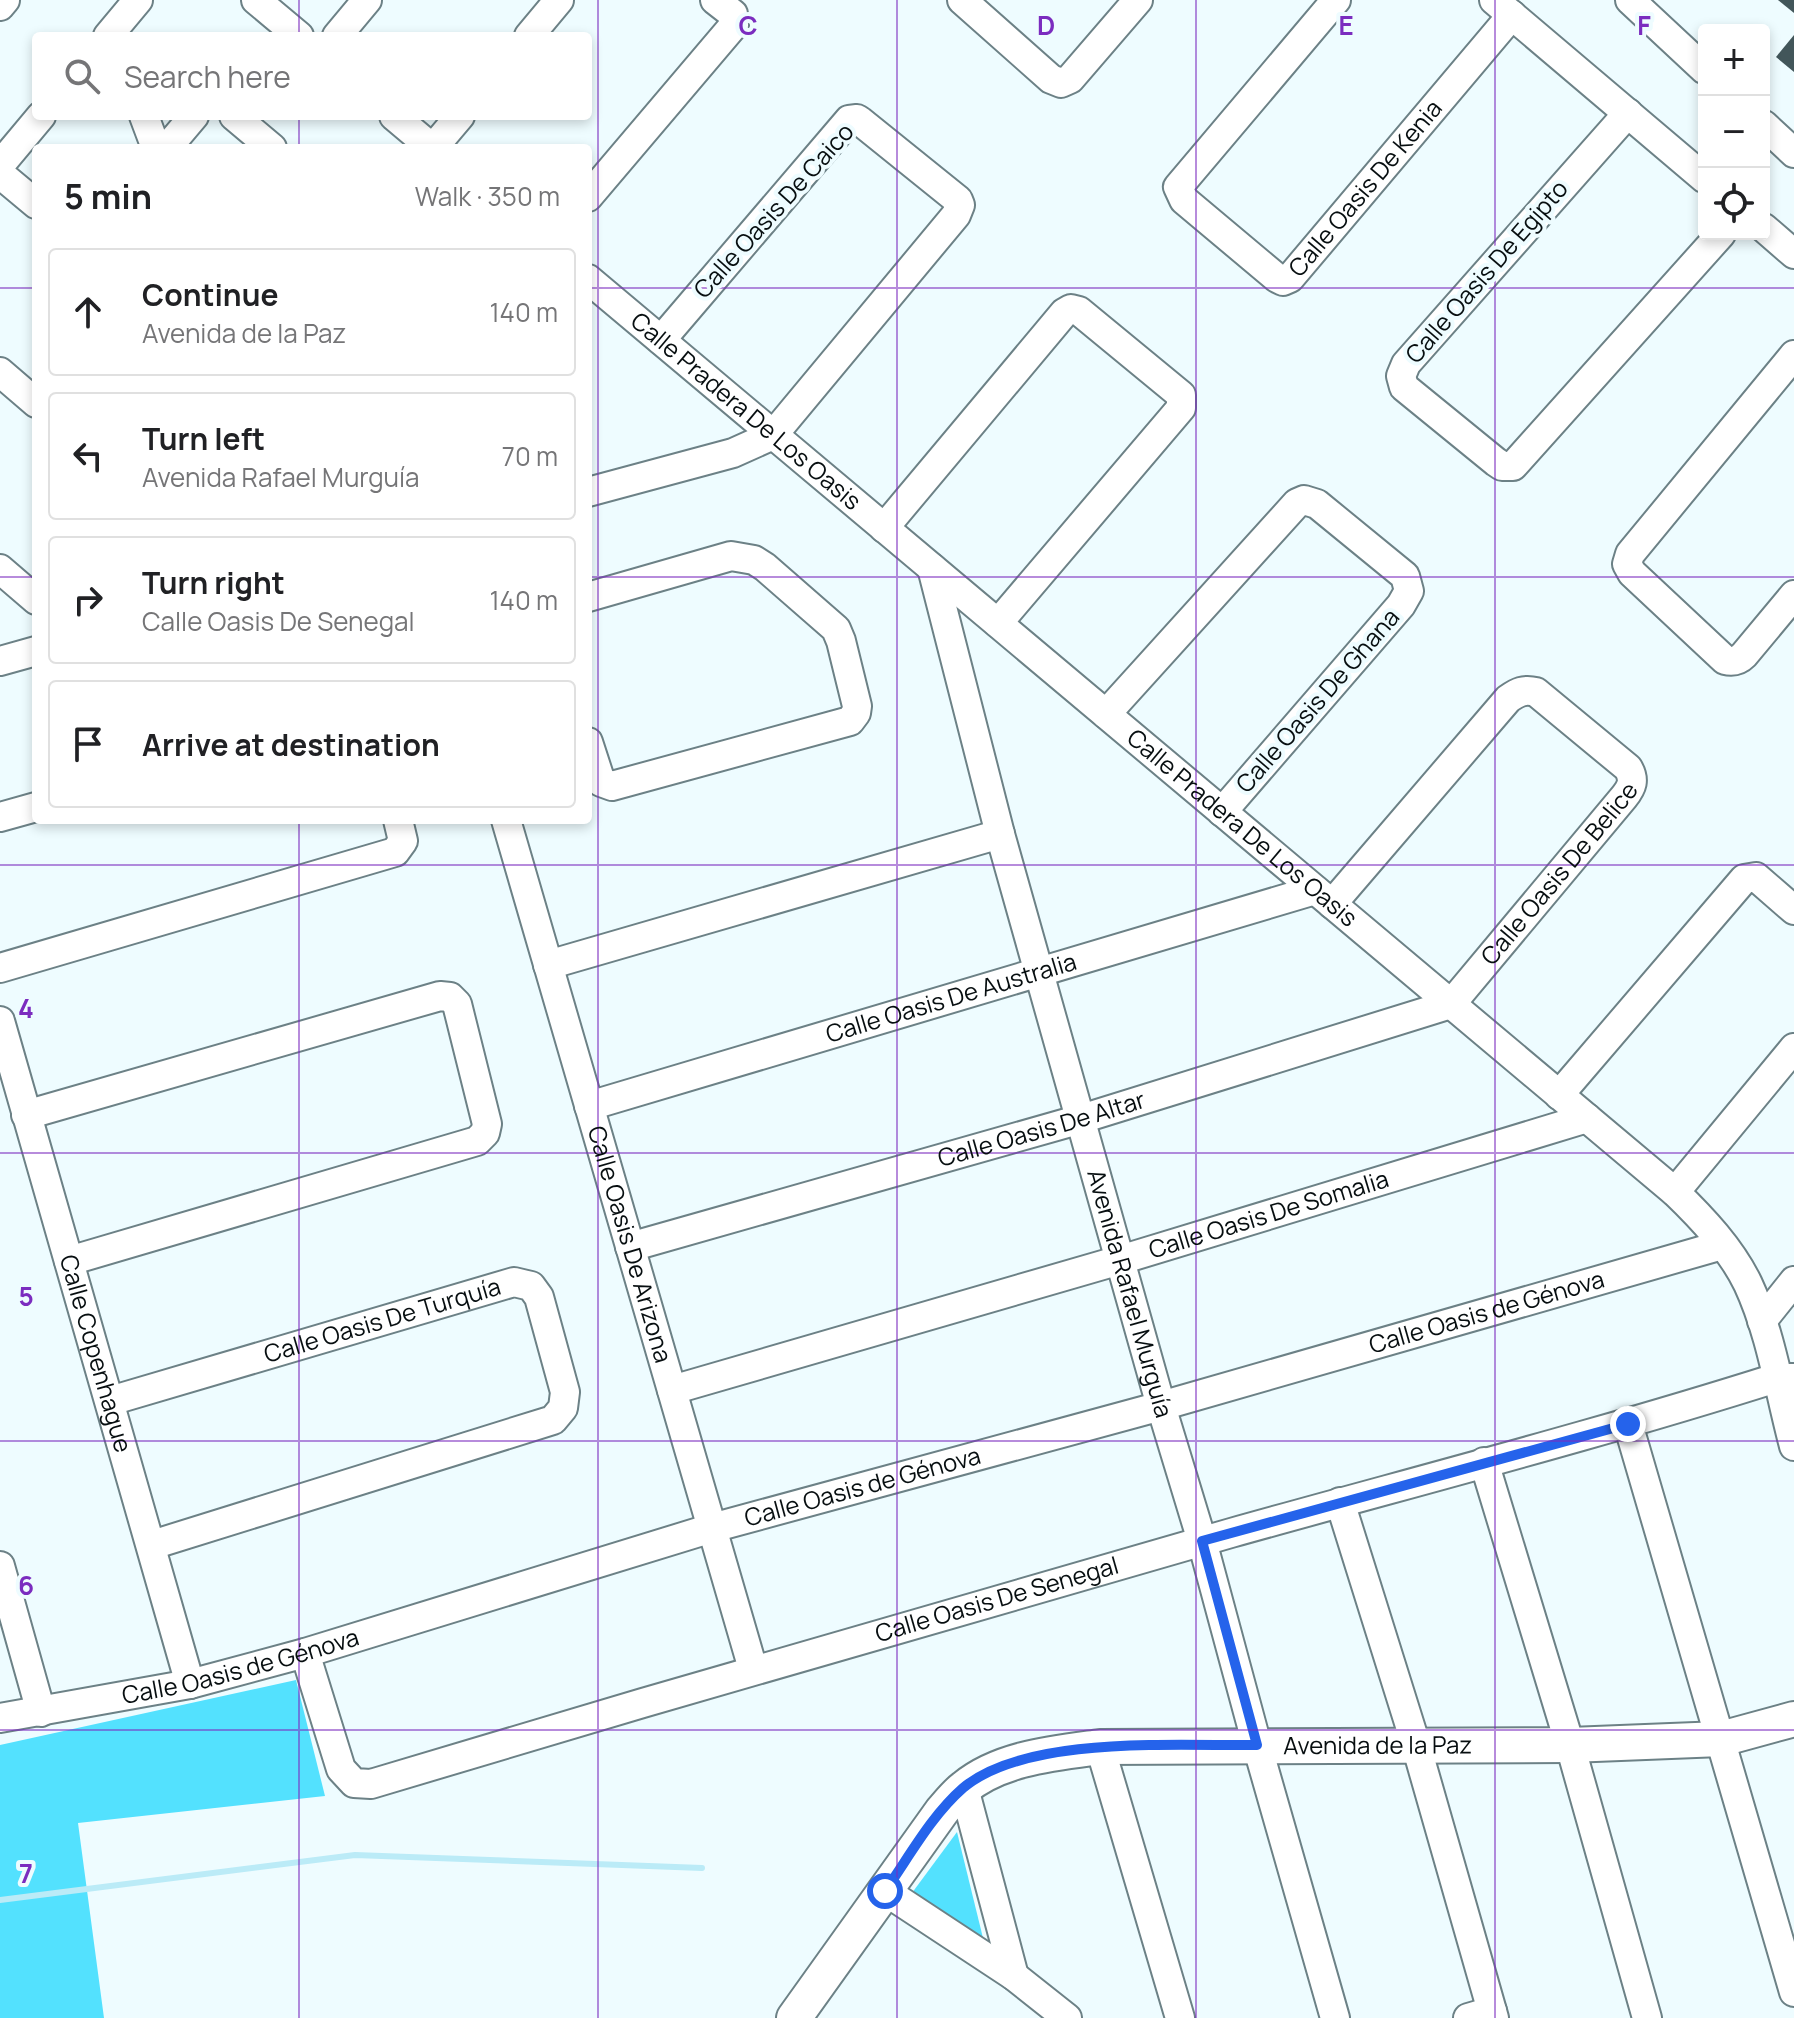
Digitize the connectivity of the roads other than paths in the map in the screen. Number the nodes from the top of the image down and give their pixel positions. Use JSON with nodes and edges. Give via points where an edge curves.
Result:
{"nodes":[{"id":1,"x":5,"y":0,"type":"edge"},
{"id":2,"x":138,"y":0,"type":"edge"},
{"id":3,"x":256,"y":0,"type":"edge"},
{"id":4,"x":367,"y":0,"type":"edge"},
{"id":5,"x":559,"y":0,"type":"edge"},
{"id":6,"x":715,"y":0,"type":"edge"},
{"id":7,"x":962,"y":0,"type":"edge"},
{"id":8,"x":1138,"y":0,"type":"edge"},
{"id":9,"x":1336,"y":0,"type":"edge"},
{"id":10,"x":1630,"y":0,"type":"edge"},
{"id":11,"x":0,"y":6,"type":"edge"},
{"id":12,"x":1503,"y":8,"type":"edge"},
{"id":13,"x":111,"y":32,"type":"edge"},
{"id":14,"x":294,"y":32,"type":"edge"},
{"id":15,"x":340,"y":32,"type":"edge"},
{"id":16,"x":532,"y":32,"type":"edge"},
{"id":17,"x":1698,"y":63,"type":"edge"},
{"id":18,"x":1628,"y":113,"type":"junction"},
{"id":19,"x":38,"y":120,"type":"edge"},
{"id":20,"x":146,"y":120,"type":"edge"},
{"id":21,"x":191,"y":120,"type":"edge"},
{"id":22,"x":239,"y":120,"type":"edge"},
{"id":23,"x":399,"y":120,"type":"edge"},
{"id":24,"x":456,"y":120,"type":"edge"},
{"id":25,"x":1770,"y":131,"type":"edge"},
{"id":26,"x":154,"y":144,"type":"edge"},
{"id":27,"x":170,"y":144,"type":"edge"},
{"id":28,"x":267,"y":144,"type":"edge"},
{"id":29,"x":427,"y":144,"type":"edge"},
{"id":30,"x":436,"y":144,"type":"edge"},
{"id":31,"x":1794,"y":153,"type":"edge"},
{"id":32,"x":0,"y":165,"type":"edge"},
{"id":33,"x":1698,"y":173,"type":"edge"},
{"id":34,"x":0,"y":174,"type":"edge"},
{"id":35,"x":592,"y":192,"type":"edge"},
{"id":36,"x":32,"y":201,"type":"edge"},
{"id":37,"x":1770,"y":233,"type":"edge"},
{"id":38,"x":1716,"y":240,"type":"edge"},
{"id":39,"x":1794,"y":254,"type":"edge"},
{"id":40,"x":592,"y":282,"type":"edge"},
{"id":41,"x":661,"y":340,"type":"junction"},
{"id":42,"x":1794,"y":355,"type":"edge"},
{"id":43,"x":0,"y":372,"type":"edge"},
{"id":44,"x":32,"y":400,"type":"edge"},
{"id":45,"x":773,"y":435,"type":"junction"},
{"id":46,"x":592,"y":491,"type":"edge"},
{"id":47,"x":884,"y":528,"type":"junction"},
{"id":48,"x":932,"y":568,"type":"junction"},
{"id":49,"x":0,"y":569,"type":"edge"},
{"id":50,"x":1794,"y":595,"type":"edge"},
{"id":51,"x":592,"y":596,"type":"edge"},
{"id":52,"x":32,"y":597,"type":"edge"},
{"id":53,"x":998,"y":623,"type":"junction"},
{"id":54,"x":32,"y":652,"type":"edge"},
{"id":55,"x":0,"y":661,"type":"edge"},
{"id":56,"x":1106,"y":714,"type":"junction"},
{"id":57,"x":592,"y":754,"type":"edge"},
{"id":58,"x":32,"y":808,"type":"edge"},
{"id":59,"x":1222,"y":812,"type":"junction"},
{"id":60,"x":0,"y":817,"type":"edge"},
{"id":61,"x":507,"y":824,"type":"edge"},
{"id":62,"x":400,"y":833,"type":"edge"},
{"id":63,"x":1000,"y":834,"type":"junction"},
{"id":64,"x":1324,"y":897,"type":"junction"},
{"id":65,"x":1794,"y":910,"type":"edge"},
{"id":66,"x":548,"y":965,"type":"junction"},
{"id":67,"x":0,"y":968,"type":"edge"},
{"id":68,"x":1038,"y":973,"type":"junction"},
{"id":69,"x":1451,"y":1004,"type":"junction"},
{"id":70,"x":0,"y":1021,"type":"edge"},
{"id":71,"x":1794,"y":1048,"type":"edge"},
{"id":72,"x":1559,"y":1095,"type":"junction"},
{"id":73,"x":15,"y":1103,"type":"edge"},
{"id":74,"x":589,"y":1106,"type":"junction"},
{"id":75,"x":1587,"y":1118,"type":"junction"},
{"id":76,"x":1081,"y":1119,"type":"junction"},
{"id":77,"x":1675,"y":1192,"type":"junction"},
{"id":78,"x":1722,"y":1245,"type":"junction"},
{"id":79,"x":630,"y":1247,"type":"junction"},
{"id":80,"x":1120,"y":1260,"type":"junction"},
{"id":81,"x":69,"y":1261,"type":"junction"},
{"id":82,"x":1794,"y":1281,"type":"edge"},
{"id":83,"x":1762,"y":1321,"type":"junction"},
{"id":84,"x":1785,"y":1378,"type":"edge"},
{"id":85,"x":672,"y":1390,"type":"junction"},
{"id":86,"x":110,"y":1401,"type":"junction"},
{"id":87,"x":1161,"y":1406,"type":"junction"},
{"id":88,"x":1628,"y":1424,"type":"junction"},
{"id":89,"x":1794,"y":1446,"type":"edge"},
{"id":90,"x":1484,"y":1462,"type":"junction"},
{"id":91,"x":1340,"y":1502,"type":"junction"},
{"id":92,"x":712,"y":1528,"type":"junction"},
{"id":93,"x":1202,"y":1541,"type":"junction"},
{"id":94,"x":152,"y":1545,"type":"junction"},
{"id":95,"x":0,"y":1566,"type":"edge"},
{"id":96,"x":305,"y":1653,"type":"junction"},
{"id":97,"x":753,"y":1669,"type":"junction"},
{"id":98,"x":190,"y":1684,"type":"junction"},
{"id":99,"x":41,"y":1712,"type":"junction"},
{"id":100,"x":0,"y":1718,"type":"edge"},
{"id":101,"x":1794,"y":1719,"type":"edge"},
{"id":102,"x":1721,"y":1739,"type":"junction"},
{"id":103,"x":1257,"y":1745,"type":"junction"},
{"id":104,"x":1416,"y":1745,"type":"junction"},
{"id":105,"x":1570,"y":1745,"type":"junction"},
{"id":106,"x":1100,"y":1747,"type":"junction"},
{"id":107,"x":964,"y":1788,"type":"junction"},
{"id":108,"x":885,"y":1891,"type":"junction"},
{"id":109,"x":1014,"y":1976,"type":"junction"},
{"id":110,"x":1794,"y":1992,"type":"edge"},
{"id":111,"x":1485,"y":2016,"type":"edge"},
{"id":112,"x":797,"y":2017,"type":"edge"},
{"id":113,"x":1067,"y":2018,"type":"edge"},
{"id":114,"x":1180,"y":2018,"type":"edge"},
{"id":115,"x":1335,"y":2018,"type":"edge"},
{"id":116,"x":1647,"y":2018,"type":"edge"}],
"edges":[{"from":1,"to":11,"type":"street"},
{"from":2,"to":13,"type":"street"},
{"from":3,"to":14,"type":"street"},
{"from":4,"to":15,"type":"street"},
{"from":5,"to":16,"type":"street"},
{"from":6,"to":35,"type":"street","via":[[733,14],[734,25]]},
{"from":7,"to":8,"type":"street","via":[[1061,83]]},
{"from":9,"to":12,"type":"street","name":"Calle Oasis De Kenia","via":[[1178,187],[1184,200],[1283,281]]},
{"from":10,"to":17,"type":"street"},
{"from":12,"to":18,"type":"street"},
{"from":18,"to":33,"type":"street"},
{"from":18,"to":38,"type":"street","name":"Calle Oasis De Egipto","via":[[1406,364],[1404,387],[1496,462],[1513,466]]},
{"from":19,"to":32,"type":"street"},
{"from":20,"to":26,"type":"street"},
{"from":21,"to":27,"type":"street"},
{"from":22,"to":28,"type":"street"},
{"from":23,"to":29,"type":"street"},
{"from":24,"to":30,"type":"street"},
{"from":25,"to":31,"type":"street"},
{"from":34,"to":36,"type":"street"},
{"from":37,"to":39,"type":"street"},
{"from":40,"to":41,"type":"street","name":"Calle Pradera De Los Oasis"},
{"from":41,"to":45,"type":"street","name":"Calle Pradera De Los Oasis"},
{"from":41,"to":45,"type":"street","name":"Calle Oasis De Caico","via":[[849,120],[860,121],[955,197],[960,205],[956,215]]},
{"from":42,"to":50,"type":"street","via":[[1627,564],[1730,661],[1744,655]]},
{"from":43,"to":44,"type":"street"},
{"from":45,"to":46,"type":"street","via":[[733,453]]},
{"from":45,"to":47,"type":"street","name":"Calle Pradera De Los Oasis"},
{"from":47,"to":48,"type":"street","name":"Calle Pradera De Los Oasis"},
{"from":47,"to":53,"type":"street","via":[[1071,309],[1181,395],[1181,408]]},
{"from":48,"to":53,"type":"street","name":"Calle Pradera De Los Oasis"},
{"from":48,"to":63,"type":"street","name":"Avenida Rafael Murguía"},
{"from":49,"to":52,"type":"street"},
{"from":51,"to":57,"type":"street","via":[[731,556],[754,560],[836,629],[857,706],[850,721],[612,786],[601,782]]},
{"from":53,"to":56,"type":"street","name":"Calle Pradera De Los Oasis"},
{"from":54,"to":55,"type":"street"},
{"from":56,"to":59,"type":"street","name":"Calle Pradera De Los Oasis"},
{"from":56,"to":59,"type":"street","name":"Calle Oasis De Ghana","via":[[1289,509],[1304,500],[1317,504],[1405,576],[1409,591],[1401,605]]},
{"from":58,"to":60,"type":"street"},
{"from":59,"to":64,"type":"street","name":"Calle Pradera De Los Oasis"},
{"from":61,"to":66,"type":"street","name":"Calle Oasis De Arizona"},
{"from":62,"to":67,"type":"street","via":[[395,852]]},
{"from":63,"to":66,"type":"street"},
{"from":63,"to":68,"type":"street","name":"Avenida Rafael Murguía"},
{"from":64,"to":68,"type":"street","name":"Calle Oasis De Australia"},
{"from":64,"to":69,"type":"street","name":"Calle Pradera De Los Oasis"},
{"from":64,"to":69,"type":"street","name":"Calle Oasis De Belice","via":[[1518,692],[1536,692],[1628,768],[1633,783],[1629,790]]},
{"from":65,"to":72,"type":"street","via":[[1756,877],[1744,879]]},
{"from":66,"to":74,"type":"street","name":"Calle Oasis De Arizona"},
{"from":68,"to":74,"type":"street","name":"Calle Oasis De Australia"},
{"from":68,"to":76,"type":"street","name":"Avenida Rafael Murguía"},
{"from":69,"to":72,"type":"street","name":"Calle Pradera De Los Oasis"},
{"from":69,"to":76,"type":"street","name":"Calle Oasis De Altar"},
{"from":70,"to":73,"type":"street","name":"Calle Copenhague"},
{"from":71,"to":77,"type":"street"},
{"from":72,"to":75,"type":"street","name":"Calle Pradera De Los Oasis"},
{"from":73,"to":81,"type":"street","name":"Calle Copenhague"},
{"from":73,"to":81,"type":"street","via":[[440,996],[457,1004],[487,1124],[477,1141]]},
{"from":74,"to":79,"type":"street","name":"Calle Oasis De Arizona"},
{"from":75,"to":77,"type":"street","name":"Calle Pradera De Los Oasis"},
{"from":75,"to":80,"type":"street","name":"Calle Oasis De Somalia"},
{"from":76,"to":79,"type":"street","name":"Calle Oasis De Altar"},
{"from":76,"to":80,"type":"street","name":"Avenida Rafael Murguía"},
{"from":77,"to":78,"type":"street","name":"Calle Pradera De Los Oasis"},
{"from":78,"to":83,"type":"street","name":"Calle Pradera De Los Oasis","via":[[1747,1283]]},
{"from":78,"to":87,"type":"street","name":"Calle Oasis de Génova"},
{"from":79,"to":85,"type":"street","name":"Calle Oasis De Arizona"},
{"from":80,"to":85,"type":"street","name":"Calle Oasis De Somalia"},
{"from":80,"to":87,"type":"street","name":"Avenida Rafael Murguía"},
{"from":81,"to":86,"type":"street","name":"Calle Copenhague"},
{"from":82,"to":83,"type":"street"},
{"from":83,"to":84,"type":"street","name":"Calle Pradera De Los Oasis"},
{"from":84,"to":88,"type":"street","name":"Calle Oasis De Senegal"},
{"from":84,"to":89,"type":"street","name":"Calle Pradera De Los Oasis"},
{"from":85,"to":92,"type":"street","name":"Calle Oasis De Arizona"},
{"from":86,"to":94,"type":"street","name":"Calle Copenhague"},
{"from":86,"to":94,"type":"street","name":"Calle Oasis De Turquía","via":[[514,1282],[531,1286],[539,1297],[565,1392],[563,1408],[553,1420]]},
{"from":87,"to":92,"type":"street","name":"Calle Oasis de Génova"},
{"from":87,"to":93,"type":"street","name":"Avenida Rafael Murguía"},
{"from":88,"to":90,"type":"street","name":"Calle Oasis De Senegal"},
{"from":88,"to":102,"type":"street"},
{"from":90,"to":91,"type":"street","name":"Calle Oasis De Senegal"},
{"from":90,"to":105,"type":"street"},
{"from":91,"to":93,"type":"street","name":"Calle Oasis De Senegal"},
{"from":91,"to":104,"type":"street"},
{"from":92,"to":96,"type":"street","name":"Calle Oasis de Génova"},
{"from":92,"to":97,"type":"street","name":"Calle Oasis De Arizona"},
{"from":93,"to":97,"type":"street","name":"Calle Oasis De Senegal"},
{"from":93,"to":103,"type":"street","name":"Avenida Rafael Murguía"},
{"from":94,"to":98,"type":"street","name":"Calle Copenhague"},
{"from":95,"to":99,"type":"street"},
{"from":96,"to":97,"type":"street","name":"Calle Oasis De Senegal","via":[[341,1769],[354,1783],[371,1784]]},
{"from":96,"to":98,"type":"street","name":"Calle Oasis de Génova"},
{"from":98,"to":99,"type":"street","name":"Calle Oasis de Génova"},
{"from":99,"to":100,"type":"street","name":"Calle Oasis de Génova"},
{"from":101,"to":102,"type":"main road","name":"Avenida de la Paz"},
{"from":102,"to":105,"type":"main road","name":"Avenida de la Paz"},
{"from":102,"to":110,"type":"street"},
{"from":103,"to":104,"type":"main road","name":"Avenida de la Paz"},
{"from":103,"to":106,"type":"main road","name":"Avenida de la Paz"},
{"from":103,"to":115,"type":"street","name":"Avenida Rafael Murguía"},
{"from":104,"to":105,"type":"main road","name":"Avenida de la Paz"},
{"from":104,"to":111,"type":"street"},
{"from":105,"to":116,"type":"street"},
{"from":106,"to":107,"type":"main road","name":"Avenida de la Paz","via":[[1037,1756]]},
{"from":106,"to":114,"type":"street"},
{"from":107,"to":108,"type":"main road","name":"Avenida de la Paz"},
{"from":107,"to":109,"type":"street"},
{"from":108,"to":109,"type":"street"},
{"from":108,"to":112,"type":"main road","name":"Avenida de la Paz"},
{"from":109,"to":113,"type":"street"}]}
